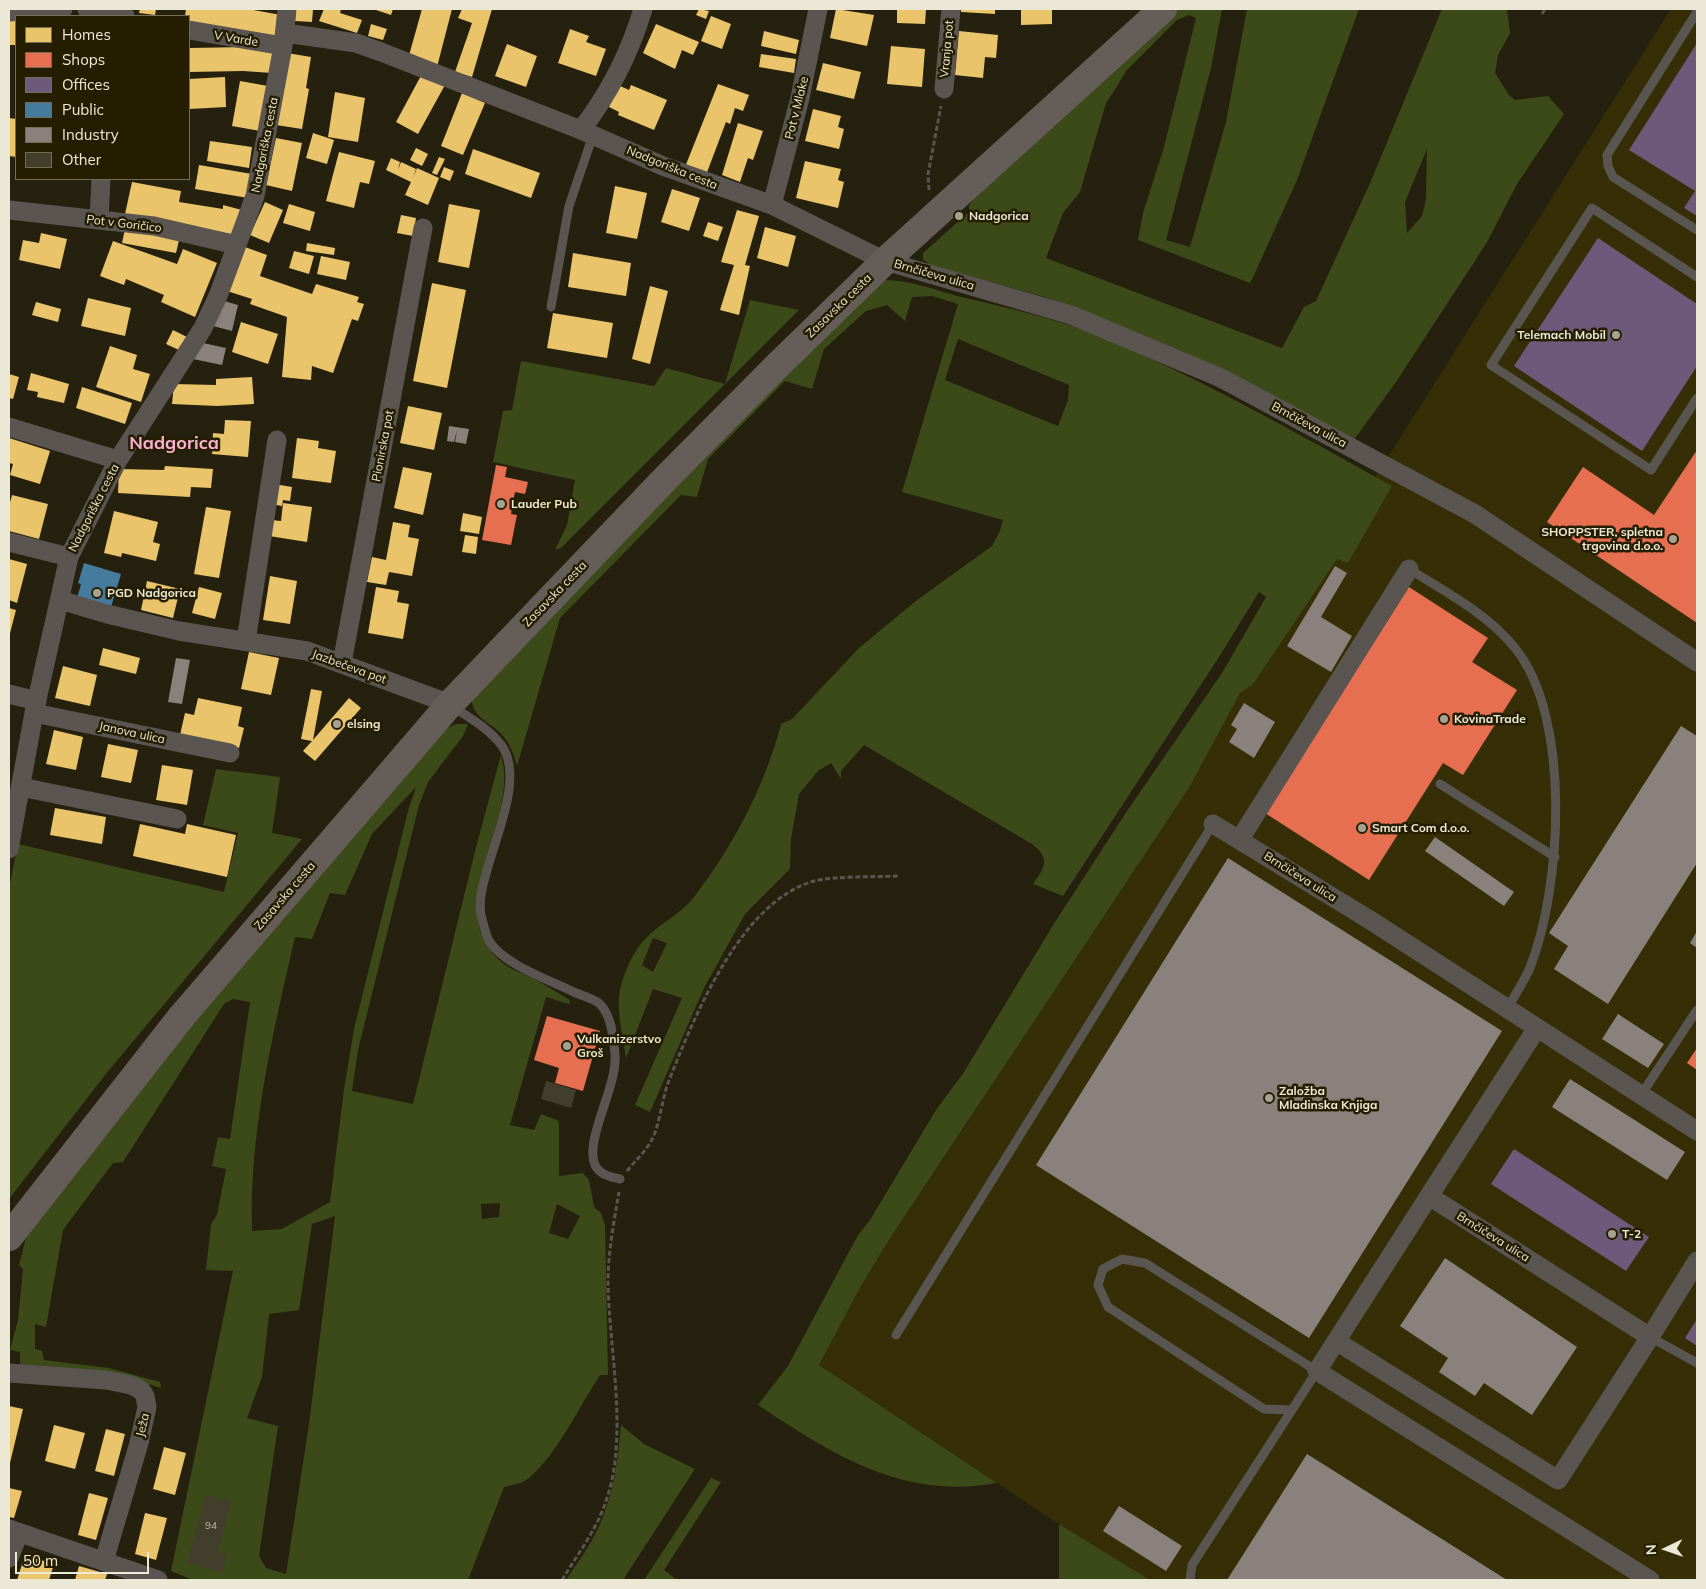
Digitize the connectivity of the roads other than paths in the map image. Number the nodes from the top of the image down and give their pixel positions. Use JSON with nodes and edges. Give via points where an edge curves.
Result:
{"nodes":[{"id":1,"x":63,"y":9,"type":"edge"},
{"id":2,"x":87,"y":9,"type":"edge"},
{"id":3,"x":287,"y":9,"type":"edge"},
{"id":4,"x":644,"y":9,"type":"edge"},
{"id":5,"x":818,"y":9,"type":"edge"},
{"id":6,"x":951,"y":9,"type":"edge"},
{"id":7,"x":1163,"y":9,"type":"edge"},
{"id":8,"x":9,"y":12,"type":"edge"},
{"id":9,"x":1697,"y":12,"type":"edge"},
{"id":10,"x":120,"y":15,"type":"edge"},
{"id":11,"x":190,"y":30,"type":"edge"},
{"id":12,"x":284,"y":40,"type":"junction"},
{"id":13,"x":944,"y":89,"type":"road end"},
{"id":14,"x":587,"y":132,"type":"junction"},
{"id":15,"x":100,"y":180,"type":"edge"},
{"id":16,"x":772,"y":205,"type":"junction"},
{"id":17,"x":9,"y":210,"type":"edge"},
{"id":18,"x":99,"y":220,"type":"junction"},
{"id":19,"x":423,"y":228,"type":"dead end"},
{"id":20,"x":1697,"y":230,"type":"edge"},
{"id":21,"x":237,"y":245,"type":"junction"},
{"id":22,"x":885,"y":261,"type":"junction"},
{"id":23,"x":1697,"y":277,"type":"edge"},
{"id":24,"x":551,"y":307,"type":"dead end"},
{"id":25,"x":1697,"y":398,"type":"edge"},
{"id":26,"x":9,"y":426,"type":"edge"},
{"id":27,"x":277,"y":440,"type":"dead end"},
{"id":28,"x":118,"y":460,"type":"junction"},
{"id":29,"x":9,"y":542,"type":"edge"},
{"id":30,"x":69,"y":557,"type":"junction"},
{"id":31,"x":1409,"y":569,"type":"joint"},
{"id":32,"x":60,"y":600,"type":"junction"},
{"id":33,"x":246,"y":641,"type":"junction"},
{"id":34,"x":342,"y":662,"type":"junction"},
{"id":35,"x":1697,"y":662,"type":"edge"},
{"id":36,"x":9,"y":694,"type":"edge"},
{"id":37,"x":450,"y":704,"type":"junction"},
{"id":38,"x":36,"y":707,"type":"junction"},
{"id":39,"x":230,"y":753,"type":"dead end"},
{"id":40,"x":1440,"y":784,"type":"dead end"},
{"id":41,"x":21,"y":786,"type":"junction"},
{"id":42,"x":177,"y":819,"type":"dead end"},
{"id":43,"x":1213,"y":824,"type":"joint"},
{"id":44,"x":1240,"y":839,"type":"junction"},
{"id":45,"x":9,"y":849,"type":"edge"},
{"id":46,"x":1555,"y":857,"type":"junction"},
{"id":47,"x":1507,"y":1010,"type":"junction"},
{"id":48,"x":1697,"y":1010,"type":"edge"},
{"id":49,"x":1537,"y":1028,"type":"junction"},
{"id":50,"x":1641,"y":1095,"type":"junction"},
{"id":51,"x":1697,"y":1131,"type":"edge"},
{"id":52,"x":620,"y":1179,"type":"road end"},
{"id":53,"x":1429,"y":1196,"type":"junction"},
{"id":54,"x":9,"y":1238,"type":"edge"},
{"id":55,"x":1697,"y":1261,"type":"edge"},
{"id":56,"x":896,"y":1335,"type":"dead end"},
{"id":57,"x":1650,"y":1337,"type":"junction"},
{"id":58,"x":1336,"y":1341,"type":"junction"},
{"id":59,"x":1697,"y":1363,"type":"edge"},
{"id":60,"x":1317,"y":1371,"type":"junction"},
{"id":61,"x":9,"y":1373,"type":"edge"},
{"id":62,"x":1291,"y":1410,"type":"junction"},
{"id":63,"x":14,"y":1531,"type":"edge"},
{"id":64,"x":9,"y":1558,"type":"edge"},
{"id":65,"x":114,"y":1570,"type":"edge"},
{"id":66,"x":158,"y":1580,"type":"edge"},
{"id":67,"x":1190,"y":1580,"type":"edge"},
{"id":68,"x":1650,"y":1580,"type":"edge"}],
"edges":[{"from":1,"to":8,"type":"street"},
{"from":2,"to":10,"type":"street"},
{"from":3,"to":12,"type":"street"},
{"from":4,"to":14,"type":"street","via":[[616,76]]},
{"from":5,"to":16,"type":"street","name":"Pot v Mlake","via":[[800,98]]},
{"from":6,"to":13,"type":"street","name":"Vranja pot"},
{"from":7,"to":22,"type":"main road","name":"Zasavska cesta"},
{"from":9,"to":20,"type":"lane","via":[[1608,155],[1608,166],[1613,176]]},
{"from":11,"to":12,"type":"street","name":"V Varde"},
{"from":12,"to":14,"type":"street","name":"Nadgoriška cesta","via":[[356,43]]},
{"from":12,"to":21,"type":"street","name":"Nadgoriška cesta","via":[[255,196]]},
{"from":14,"to":16,"type":"street","name":"Nadgoriška cesta","via":[[663,166]]},
{"from":14,"to":24,"type":"lane","via":[[569,206]]},
{"from":15,"to":18,"type":"street"},
{"from":16,"to":22,"type":"street","name":"Nadgoriška cesta"},
{"from":17,"to":18,"type":"street","name":"Pot v Goričico"},
{"from":18,"to":21,"type":"street","name":"Pot v Goričico","via":[[154,226]]},
{"from":19,"to":34,"type":"street","name":"Pionirska pot"},
{"from":21,"to":28,"type":"street","name":"Nadgoriška cesta","via":[[203,328]]},
{"from":22,"to":35,"type":"street","name":"Brnčičeva ulica","via":[[1072,315],[1220,378],[1474,514]]},
{"from":22,"to":37,"type":"main road","name":"Zasavska cesta","via":[[665,479]]},
{"from":23,"to":25,"type":"lane","via":[[1592,208],[1492,364],[1651,470]]},
{"from":26,"to":28,"type":"street"},
{"from":27,"to":33,"type":"street"},
{"from":28,"to":30,"type":"street","name":"Nadgoriška cesta"},
{"from":29,"to":30,"type":"street"},
{"from":30,"to":32,"type":"street","name":"Nadgoriška cesta"},
{"from":31,"to":44,"type":"street"},
{"from":31,"to":46,"type":"lane","via":[[1482,616],[1515,647],[1535,677],[1548,718]]},
{"from":32,"to":33,"type":"street","name":"Jazbečeva pot","via":[[179,631]]},
{"from":32,"to":38,"type":"street","name":"Nadgoriška cesta"},
{"from":33,"to":34,"type":"street","name":"Jazbečeva pot"},
{"from":34,"to":37,"type":"street","name":"Jazbečeva pot"},
{"from":36,"to":38,"type":"street","name":"Janova ulica"},
{"from":37,"to":52,"type":"lane","via":[[488,731],[502,747],[511,775],[482,897],[481,914],[489,941],[508,960],[599,1004],[610,1019],[615,1076],[593,1152],[596,1165],[604,1175]]},
{"from":37,"to":54,"type":"main road","name":"Zasavska cesta","via":[[182,1016]]},
{"from":38,"to":39,"type":"street","name":"Janova ulica"},
{"from":38,"to":41,"type":"street","name":"Nadgoriška cesta"},
{"from":40,"to":46,"type":"lane"},
{"from":41,"to":42,"type":"street"},
{"from":41,"to":45,"type":"street","name":"Nadgoriška cesta"},
{"from":43,"to":44,"type":"street","name":"Brnčičeva ulica"},
{"from":43,"to":56,"type":"lane"},
{"from":44,"to":47,"type":"street","name":"Brnčičeva ulica"},
{"from":46,"to":47,"type":"lane","via":[[1541,933],[1529,970]]},
{"from":47,"to":49,"type":"street","name":"Brnčičeva ulica"},
{"from":48,"to":50,"type":"lane"},
{"from":49,"to":50,"type":"street","name":"Brnčičeva ulica"},
{"from":49,"to":53,"type":"street"},
{"from":50,"to":51,"type":"street","name":"Brnčičeva ulica"},
{"from":53,"to":57,"type":"street","name":"Brnčičeva ulica"},
{"from":53,"to":58,"type":"street"},
{"from":55,"to":57,"type":"street"},
{"from":57,"to":58,"type":"street","via":[[1558,1480]]},
{"from":57,"to":59,"type":"lane"},
{"from":58,"to":60,"type":"street"},
{"from":60,"to":62,"type":"lane"},
{"from":60,"to":62,"type":"lane","via":[[1145,1263],[1122,1259],[1103,1269],[1098,1284],[1108,1307],[1264,1409]]},
{"from":60,"to":68,"type":"street"},
{"from":61,"to":65,"type":"street","name":"Ježa","via":[[106,1380],[131,1385],[145,1396],[147,1407]]},
{"from":62,"to":67,"type":"lane","via":[[1192,1565]]},
{"from":63,"to":64,"type":"street"},
{"from":63,"to":65,"type":"street"},
{"from":65,"to":66,"type":"street"}]}
